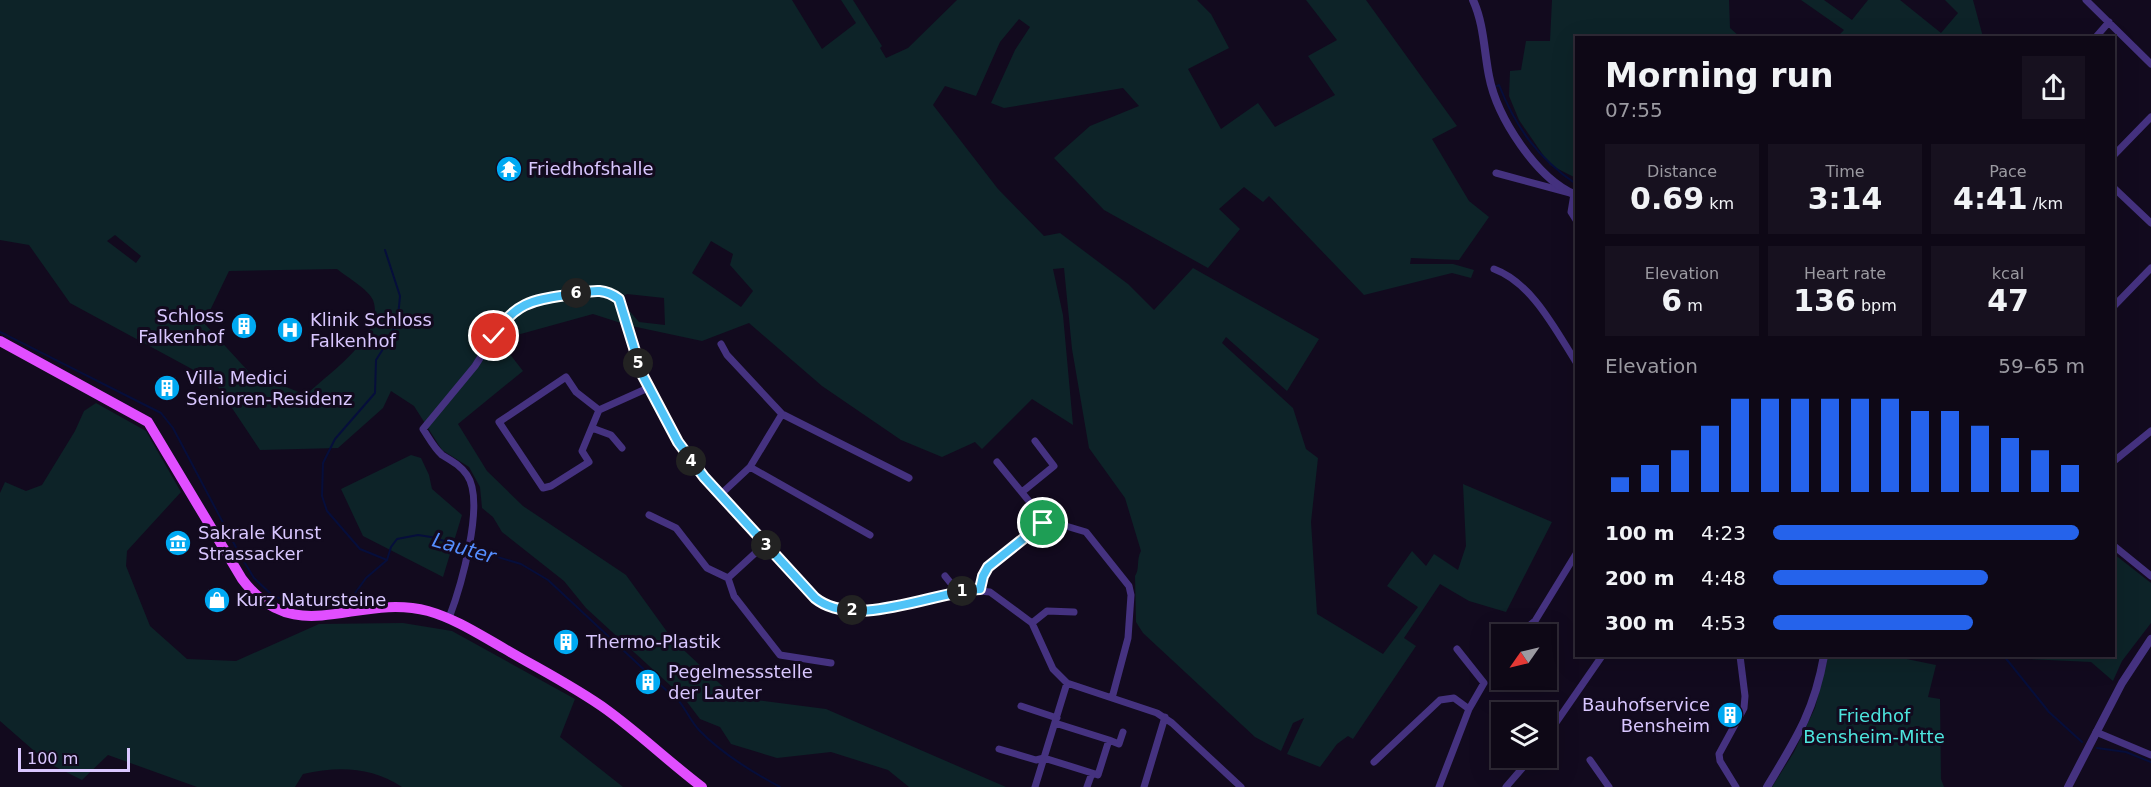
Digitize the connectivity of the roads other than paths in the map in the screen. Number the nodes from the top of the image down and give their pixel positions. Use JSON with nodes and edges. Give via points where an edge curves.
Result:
{"nodes":[{"id":1,"x":1473,"y":0,"type":"edge"},
{"id":2,"x":2086,"y":0,"type":"edge"},
{"id":3,"x":2109,"y":22,"type":"junction"},
{"id":4,"x":2097,"y":36,"type":"edge"},
{"id":5,"x":2151,"y":64,"type":"edge"},
{"id":6,"x":2151,"y":117,"type":"edge"},
{"id":7,"x":2115,"y":154,"type":"edge"},
{"id":8,"x":1496,"y":173,"type":"dead end"},
{"id":9,"x":2115,"y":189,"type":"edge"},
{"id":10,"x":1575,"y":194,"type":"edge"},
{"id":11,"x":1575,"y":218,"type":"edge"},
{"id":12,"x":2151,"y":223,"type":"edge"},
{"id":13,"x":2151,"y":268,"type":"edge"},
{"id":14,"x":1494,"y":269,"type":"dead end"},
{"id":15,"x":2115,"y":305,"type":"edge"},
{"id":16,"x":0,"y":341,"type":"edge"},
{"id":17,"x":721,"y":344,"type":"dead end"},
{"id":18,"x":1575,"y":360,"type":"edge"},
{"id":19,"x":648,"y":388,"type":"junction"},
{"id":20,"x":599,"y":411,"type":"junction"},
{"id":21,"x":782,"y":414,"type":"junction"},
{"id":22,"x":592,"y":428,"type":"junction"},
{"id":23,"x":2151,"y":431,"type":"edge"},
{"id":24,"x":1035,"y":441,"type":"dead end"},
{"id":25,"x":622,"y":448,"type":"dead end"},
{"id":26,"x":2115,"y":460,"type":"edge"},
{"id":27,"x":997,"y":462,"type":"dead end"},
{"id":28,"x":750,"y":467,"type":"junction"},
{"id":29,"x":909,"y":478,"type":"dead end"},
{"id":30,"x":1022,"y":492,"type":"junction"},
{"id":31,"x":720,"y":495,"type":"junction"},
{"id":32,"x":649,"y":515,"type":"dead end"},
{"id":33,"x":1046,"y":522,"type":"junction"},
{"id":34,"x":870,"y":535,"type":"dead end"},
{"id":35,"x":765,"y":544,"type":"junction"},
{"id":36,"x":2115,"y":547,"type":"edge"},
{"id":37,"x":1575,"y":556,"type":"edge"},
{"id":38,"x":945,"y":576,"type":"dead end"},
{"id":39,"x":2151,"y":576,"type":"edge"},
{"id":40,"x":728,"y":578,"type":"junction"},
{"id":41,"x":980,"y":589,"type":"junction"},
{"id":42,"x":958,"y":592,"type":"junction"},
{"id":43,"x":1074,"y":612,"type":"dead end"},
{"id":44,"x":448,"y":618,"type":"junction"},
{"id":45,"x":1032,"y":623,"type":"junction"},
{"id":46,"x":1532,"y":624,"type":"edge"},
{"id":47,"x":2151,"y":639,"type":"edge"},
{"id":48,"x":1457,"y":649,"type":"dead end"},
{"id":49,"x":1601,"y":657,"type":"edge"},
{"id":50,"x":1740,"y":657,"type":"edge"},
{"id":51,"x":1824,"y":657,"type":"edge"},
{"id":52,"x":831,"y":663,"type":"dead end"},
{"id":53,"x":1067,"y":683,"type":"junction"},
{"id":54,"x":1112,"y":698,"type":"junction"},
{"id":55,"x":1021,"y":706,"type":"dead end"},
{"id":56,"x":1469,"y":709,"type":"junction"},
{"id":57,"x":1165,"y":717,"type":"junction"},
{"id":58,"x":1056,"y":720,"type":"junction"},
{"id":59,"x":1557,"y":721,"type":"edge"},
{"id":60,"x":1123,"y":732,"type":"dead end"},
{"id":61,"x":2096,"y":732,"type":"junction"},
{"id":62,"x":1109,"y":740,"type":"junction"},
{"id":63,"x":999,"y":749,"type":"dead end"},
{"id":64,"x":2151,"y":755,"type":"edge"},
{"id":65,"x":1044,"y":758,"type":"junction"},
{"id":66,"x":1590,"y":760,"type":"dead end"},
{"id":67,"x":1374,"y":762,"type":"dead end"},
{"id":68,"x":1522,"y":768,"type":"edge"},
{"id":69,"x":1092,"y":773,"type":"junction"},
{"id":70,"x":702,"y":787,"type":"edge"},
{"id":71,"x":1035,"y":787,"type":"edge"},
{"id":72,"x":1087,"y":787,"type":"edge"},
{"id":73,"x":1144,"y":787,"type":"edge"},
{"id":74,"x":1242,"y":787,"type":"edge"},
{"id":75,"x":1439,"y":787,"type":"edge"},
{"id":76,"x":1506,"y":787,"type":"edge"},
{"id":77,"x":1609,"y":787,"type":"edge"},
{"id":78,"x":1736,"y":787,"type":"edge"},
{"id":79,"x":1767,"y":787,"type":"edge"},
{"id":80,"x":2068,"y":787,"type":"edge"}],
"edges":[{"from":1,"to":10,"type":"street","via":[[1479,14],[1489,80],[1502,110],[1526,151],[1552,181]]},
{"from":2,"to":3,"type":"street"},
{"from":3,"to":4,"type":"street"},
{"from":3,"to":5,"type":"street"},
{"from":6,"to":7,"type":"street"},
{"from":8,"to":10,"type":"street"},
{"from":9,"to":12,"type":"street"},
{"from":10,"to":11,"type":"street","via":[[1571,212]]},
{"from":13,"to":15,"type":"street"},
{"from":14,"to":18,"type":"street","via":[[1509,275],[1537,303]]},
{"from":16,"to":44,"type":"main road","via":[[148,422],[242,579],[272,608],[298,617],[315,617],[368,607],[401,607]]},
{"from":17,"to":21,"type":"street"},
{"from":19,"to":20,"type":"street"},
{"from":19,"to":31,"type":"street","via":[[678,442]]},
{"from":19,"to":44,"type":"street","via":[[622,304],[610,292],[592,290],[537,298],[503,321],[475,366],[423,429],[441,454],[455,462],[471,483],[476,510]]},
{"from":20,"to":22,"type":"street"},
{"from":20,"to":22,"type":"street","via":[[576,392],[566,377],[499,422],[546,489],[589,462],[582,451]]},
{"from":21,"to":28,"type":"street"},
{"from":21,"to":29,"type":"street"},
{"from":22,"to":25,"type":"street","via":[[611,435]]},
{"from":23,"to":26,"type":"street"},
{"from":24,"to":30,"type":"street","via":[[1054,466]]},
{"from":27,"to":30,"type":"street"},
{"from":28,"to":31,"type":"street"},
{"from":28,"to":34,"type":"street"},
{"from":30,"to":33,"type":"street"},
{"from":31,"to":35,"type":"street"},
{"from":32,"to":40,"type":"street","via":[[673,526],[706,568]]},
{"from":33,"to":41,"type":"street","via":[[988,567]]},
{"from":33,"to":54,"type":"street","via":[[1086,532],[1129,586],[1128,638]]},
{"from":35,"to":40,"type":"street"},
{"from":35,"to":42,"type":"street","via":[[815,598],[838,610],[901,606]]},
{"from":36,"to":39,"type":"street"},
{"from":37,"to":46,"type":"street"},
{"from":38,"to":42,"type":"street"},
{"from":40,"to":52,"type":"street","via":[[734,596],[780,655]]},
{"from":41,"to":42,"type":"street"},
{"from":41,"to":45,"type":"street","via":[[998,596]]},
{"from":43,"to":45,"type":"street","via":[[1047,611]]},
{"from":44,"to":70,"type":"main road","via":[[594,701]]},
{"from":45,"to":53,"type":"street","via":[[1053,669]]},
{"from":47,"to":61,"type":"street","via":[[2136,658]]},
{"from":48,"to":56,"type":"street","via":[[1484,683]]},
{"from":49,"to":59,"type":"street"},
{"from":50,"to":78,"type":"street","via":[[1744,708],[1719,754]]},
{"from":51,"to":79,"type":"street","via":[[1813,705]]},
{"from":53,"to":54,"type":"street"},
{"from":53,"to":58,"type":"street"},
{"from":54,"to":57,"type":"street"},
{"from":55,"to":58,"type":"street"},
{"from":56,"to":67,"type":"street","via":[[1454,698],[1440,700]]},
{"from":56,"to":75,"type":"street"},
{"from":57,"to":73,"type":"street"},
{"from":57,"to":74,"type":"street"},
{"from":58,"to":62,"type":"street"},
{"from":58,"to":65,"type":"street"},
{"from":60,"to":62,"type":"street","via":[[1119,744]]},
{"from":61,"to":64,"type":"street"},
{"from":61,"to":80,"type":"street"},
{"from":62,"to":69,"type":"street","via":[[1098,775]]},
{"from":63,"to":65,"type":"street","via":[[1036,760]]},
{"from":65,"to":69,"type":"street"},
{"from":65,"to":71,"type":"street"},
{"from":66,"to":77,"type":"street"},
{"from":68,"to":76,"type":"street"},
{"from":69,"to":72,"type":"street"}]}
